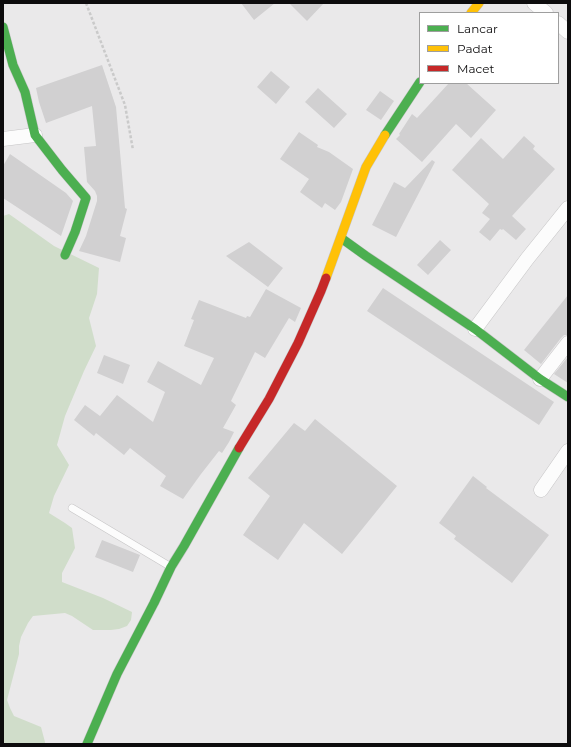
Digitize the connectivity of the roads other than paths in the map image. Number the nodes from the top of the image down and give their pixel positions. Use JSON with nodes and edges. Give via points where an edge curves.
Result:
{"nodes":[{"id":1,"x":479,"y":3,"type":"edge"},
{"id":2,"x":534,"y":3,"type":"edge"},
{"id":3,"x":472,"y":12,"type":"edge"},
{"id":4,"x":545,"y":12,"type":"edge"},
{"id":5,"x":559,"y":24,"type":"edge"},
{"id":6,"x":3,"y":27,"type":"edge"},
{"id":7,"x":568,"y":32,"type":"edge"},
{"id":8,"x":8,"y":66,"type":"edge"},
{"id":9,"x":419,"y":84,"type":"edge"},
{"id":10,"x":35,"y":135,"type":"junction"},
{"id":11,"x":4,"y":141,"type":"edge"},
{"id":12,"x":568,"y":208,"type":"edge"},
{"id":13,"x":341,"y":238,"type":"junction"},
{"id":14,"x":65,"y":255,"type":"dead end"},
{"id":15,"x":475,"y":329,"type":"junction"},
{"id":16,"x":568,"y":343,"type":"edge"},
{"id":17,"x":540,"y":379,"type":"junction"},
{"id":18,"x":568,"y":397,"type":"edge"},
{"id":19,"x":568,"y":451,"type":"edge"},
{"id":20,"x":541,"y":490,"type":"dead end"},
{"id":21,"x":72,"y":508,"type":"dead end"},
{"id":22,"x":171,"y":567,"type":"junction"},
{"id":23,"x":87,"y":744,"type":"edge"}],
"edges":[{"from":1,"to":3,"type":"street"},
{"from":2,"to":4,"type":"street"},
{"from":5,"to":7,"type":"street"},
{"from":6,"to":8,"type":"street"},
{"from":8,"to":10,"type":"street","via":[[26,92]]},
{"from":9,"to":13,"type":"street","via":[[366,167]]},
{"from":10,"to":11,"type":"street"},
{"from":10,"to":14,"type":"street","via":[[86,198]]},
{"from":12,"to":15,"type":"street"},
{"from":13,"to":15,"type":"street"},
{"from":13,"to":22,"type":"street","via":[[298,343],[269,399]]},
{"from":15,"to":17,"type":"street"},
{"from":16,"to":17,"type":"street"},
{"from":17,"to":18,"type":"street"},
{"from":19,"to":20,"type":"street"},
{"from":21,"to":22,"type":"lane"},
{"from":22,"to":23,"type":"street","via":[[117,674]]}]}
